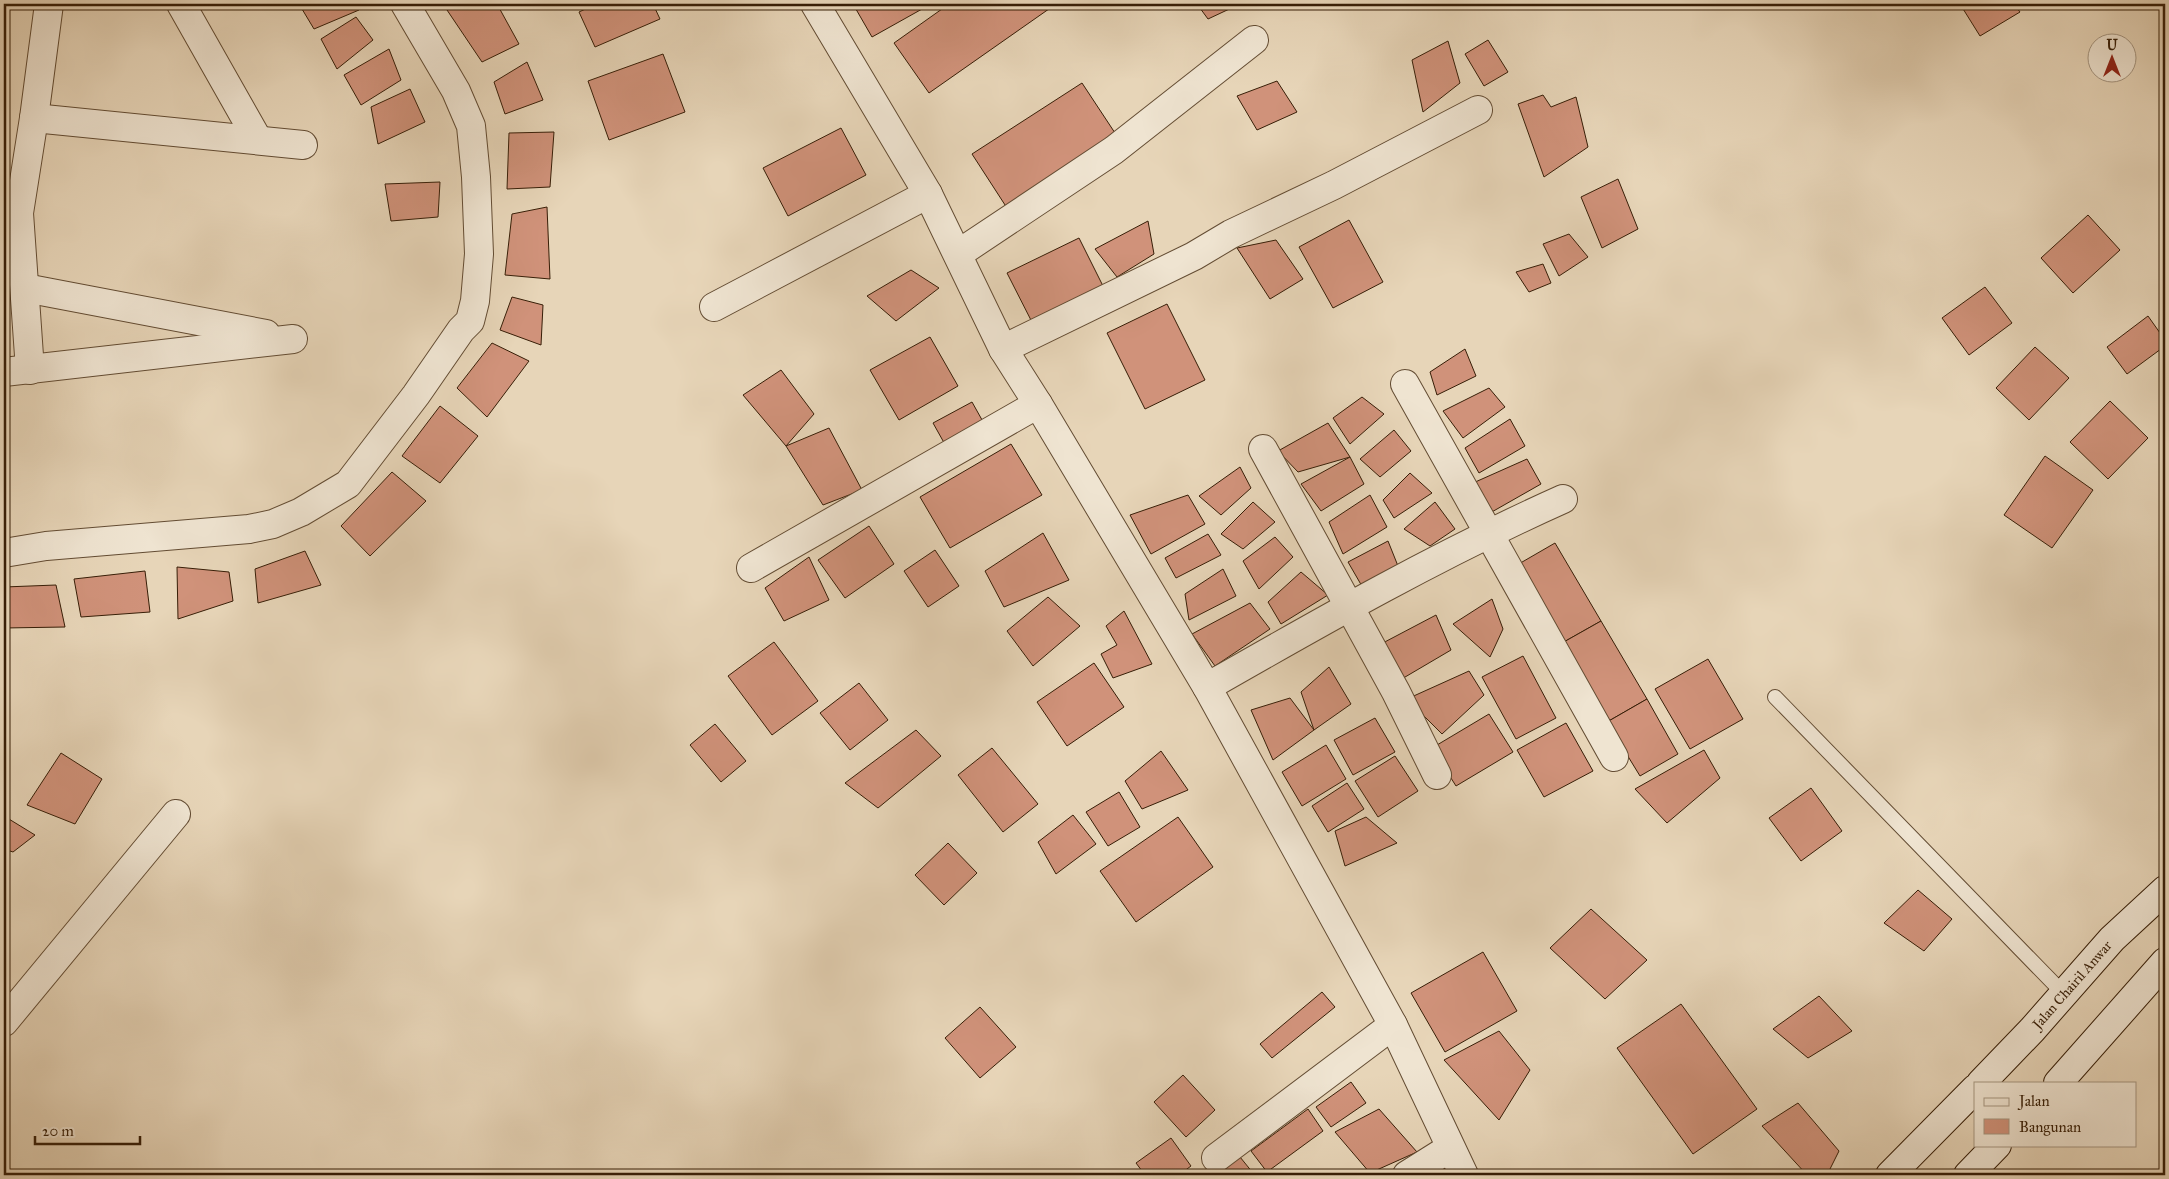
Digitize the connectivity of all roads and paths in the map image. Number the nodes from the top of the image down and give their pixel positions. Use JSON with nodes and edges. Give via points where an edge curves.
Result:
{"nodes":[{"id":1,"x":49,"y":4,"type":"edge"},
{"id":2,"x":181,"y":4,"type":"edge"},
{"id":3,"x":405,"y":4,"type":"edge"},
{"id":4,"x":815,"y":4,"type":"edge"},
{"id":5,"x":1254,"y":40,"type":"dead end"},
{"id":6,"x":1478,"y":110,"type":"dead end"},
{"id":7,"x":34,"y":118,"type":"junction"},
{"id":8,"x":258,"y":140,"type":"junction"},
{"id":9,"x":303,"y":144,"type":"dead end"},
{"id":10,"x":928,"y":194,"type":"junction"},
{"id":11,"x":958,"y":254,"type":"junction"},
{"id":12,"x":24,"y":288,"type":"junction"},
{"id":13,"x":714,"y":307,"type":"dead end"},
{"id":14,"x":1003,"y":349,"type":"junction"},
{"id":15,"x":30,"y":370,"type":"junction"},
{"id":16,"x":4,"y":372,"type":"edge"},
{"id":17,"x":1406,"y":384,"type":"dead end"},
{"id":18,"x":1038,"y":404,"type":"junction"},
{"id":19,"x":1263,"y":449,"type":"dead end"},
{"id":20,"x":1563,"y":499,"type":"dead end"},
{"id":21,"x":1487,"y":533,"type":"junction"},
{"id":22,"x":4,"y":553,"type":"edge"},
{"id":23,"x":751,"y":568,"type":"dead end"},
{"id":24,"x":1348,"y":606,"type":"junction"},
{"id":25,"x":1207,"y":687,"type":"junction"},
{"id":26,"x":1775,"y":696,"type":"dead end"},
{"id":27,"x":1614,"y":757,"type":"dead end"},
{"id":28,"x":1437,"y":775,"type":"dead end"},
{"id":29,"x":176,"y":814,"type":"dead end"},
{"id":30,"x":2165,"y":890,"type":"edge"},
{"id":31,"x":2161,"y":973,"type":"edge"},
{"id":32,"x":2064,"y":994,"type":"junction"},
{"id":33,"x":4,"y":1022,"type":"edge"},
{"id":34,"x":1393,"y":1025,"type":"junction"},
{"id":35,"x":1982,"y":1082,"type":"edge"},
{"id":36,"x":2059,"y":1082,"type":"edge"},
{"id":37,"x":1974,"y":1090,"type":"edge"},
{"id":38,"x":1996,"y":1146,"type":"edge"},
{"id":39,"x":1450,"y":1148,"type":"junction"},
{"id":40,"x":1216,"y":1158,"type":"dead end"},
{"id":41,"x":1406,"y":1175,"type":"edge"},
{"id":42,"x":1464,"y":1175,"type":"edge"},
{"id":43,"x":1890,"y":1175,"type":"edge"},
{"id":44,"x":1968,"y":1175,"type":"edge"}],
"edges":[{"from":1,"to":7,"type":"street"},
{"from":2,"to":8,"type":"street"},
{"from":3,"to":22,"type":"street","via":[[456,91],[471,126],[479,254],[470,320],[416,395],[348,484],[301,512],[273,524]]},
{"from":4,"to":10,"type":"street"},
{"from":5,"to":11,"type":"street","via":[[1114,150]]},
{"from":6,"to":14,"type":"street","via":[[1231,234],[1194,256]]},
{"from":7,"to":8,"type":"street"},
{"from":7,"to":12,"type":"street","via":[[19,213]]},
{"from":8,"to":9,"type":"street"},
{"from":10,"to":11,"type":"street"},
{"from":10,"to":13,"type":"street"},
{"from":11,"to":14,"type":"street"},
{"from":12,"to":15,"type":"street"},
{"from":12,"to":15,"type":"street","via":[[293,339]]},
{"from":14,"to":18,"type":"street"},
{"from":15,"to":16,"type":"street"},
{"from":17,"to":21,"type":"street"},
{"from":18,"to":23,"type":"street"},
{"from":18,"to":25,"type":"street"},
{"from":19,"to":24,"type":"street"},
{"from":20,"to":21,"type":"street"},
{"from":21,"to":24,"type":"street"},
{"from":21,"to":27,"type":"street"},
{"from":24,"to":25,"type":"street"},
{"from":24,"to":28,"type":"street"},
{"from":25,"to":34,"type":"street"},
{"from":26,"to":32,"type":"lane"},
{"from":29,"to":33,"type":"street"},
{"from":30,"to":32,"type":"street","name":"Jalan Chairil Anwar","via":[[2112,939]]},
{"from":31,"to":36,"type":"street"},
{"from":32,"to":35,"type":"street","name":"Jalan Chairil Anwar"},
{"from":34,"to":39,"type":"street"},
{"from":34,"to":40,"type":"street"},
{"from":37,"to":43,"type":"street"},
{"from":38,"to":44,"type":"street"},
{"from":39,"to":41,"type":"street"},
{"from":39,"to":42,"type":"street"}]}
